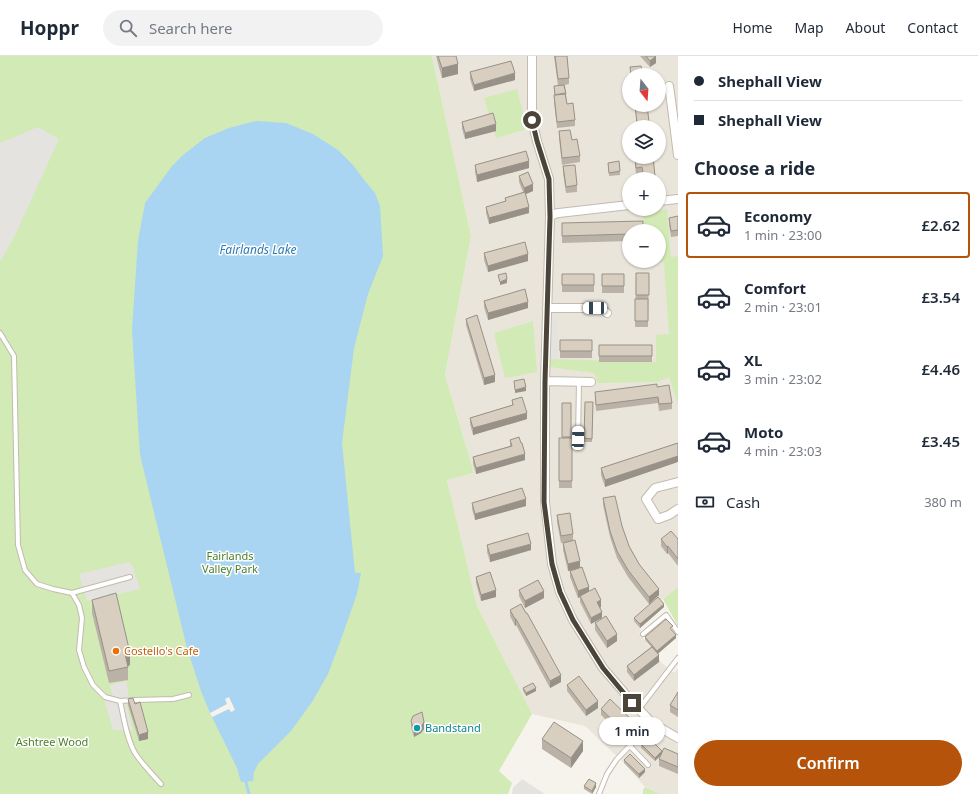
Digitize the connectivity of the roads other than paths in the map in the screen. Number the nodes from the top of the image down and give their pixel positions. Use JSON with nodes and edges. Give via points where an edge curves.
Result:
{"nodes":[{"id":1,"x":532,"y":56,"type":"edge"},
{"id":2,"x":669,"y":86,"type":"dead end"},
{"id":3,"x":678,"y":155,"type":"edge"},
{"id":4,"x":678,"y":199,"type":"edge"},
{"id":5,"x":666,"y":200,"type":"edge"},
{"id":6,"x":622,"y":206,"type":"edge"},
{"id":7,"x":550,"y":217,"type":"junction"},
{"id":8,"x":547,"y":308,"type":"junction"},
{"id":9,"x":607,"y":313,"type":"dead end"},
{"id":10,"x":0,"y":333,"type":"edge"},
{"id":11,"x":545,"y":381,"type":"junction"},
{"id":12,"x":579,"y":382,"type":"junction"},
{"id":13,"x":591,"y":382,"type":"dead end"},
{"id":14,"x":578,"y":438,"type":"dead end"},
{"id":15,"x":678,"y":482,"type":"edge"},
{"id":16,"x":678,"y":509,"type":"edge"},
{"id":17,"x":130,"y":577,"type":"dead end"},
{"id":18,"x":72,"y":593,"type":"junction"},
{"id":19,"x":678,"y":632,"type":"edge"},
{"id":20,"x":643,"y":634,"type":"dead end"},
{"id":21,"x":678,"y":658,"type":"edge"},
{"id":22,"x":189,"y":695,"type":"dead end"},
{"id":23,"x":120,"y":701,"type":"junction"},
{"id":24,"x":639,"y":710,"type":"junction"},
{"id":25,"x":652,"y":723,"type":"junction"},
{"id":26,"x":678,"y":738,"type":"edge"},
{"id":27,"x":630,"y":746,"type":"junction"},
{"id":28,"x":648,"y":765,"type":"dead end"},
{"id":29,"x":161,"y":784,"type":"dead end"},
{"id":30,"x":599,"y":794,"type":"edge"}],
"edges":[{"from":1,"to":7,"type":"street","via":[[532,120],[549,179]]},
{"from":2,"to":3,"type":"street"},
{"from":4,"to":5,"type":"street"},
{"from":6,"to":7,"type":"street","via":[[559,213]]},
{"from":7,"to":8,"type":"street"},
{"from":8,"to":9,"type":"street","via":[[595,308]]},
{"from":8,"to":11,"type":"street"},
{"from":10,"to":18,"type":"lane","via":[[14,356],[18,545],[25,570],[37,584]]},
{"from":11,"to":12,"type":"street"},
{"from":11,"to":24,"type":"street","via":[[544,502],[552,564],[560,592],[573,620],[603,668]]},
{"from":12,"to":13,"type":"street"},
{"from":12,"to":14,"type":"lane"},
{"from":15,"to":16,"type":"street","via":[[656,488],[646,499],[658,519]]},
{"from":17,"to":18,"type":"lane"},
{"from":18,"to":23,"type":"lane","via":[[79,605],[82,618],[79,650],[84,667],[93,685],[105,696]]},
{"from":19,"to":20,"type":"lane","via":[[666,615]]},
{"from":21,"to":24,"type":"lane"},
{"from":22,"to":23,"type":"lane","via":[[178,699]]},
{"from":23,"to":29,"type":"lane","via":[[128,736],[135,753]]},
{"from":24,"to":25,"type":"street"},
{"from":25,"to":26,"type":"street"},
{"from":25,"to":27,"type":"lane"},
{"from":27,"to":28,"type":"lane"},
{"from":27,"to":30,"type":"lane","via":[[607,774]]}]}
